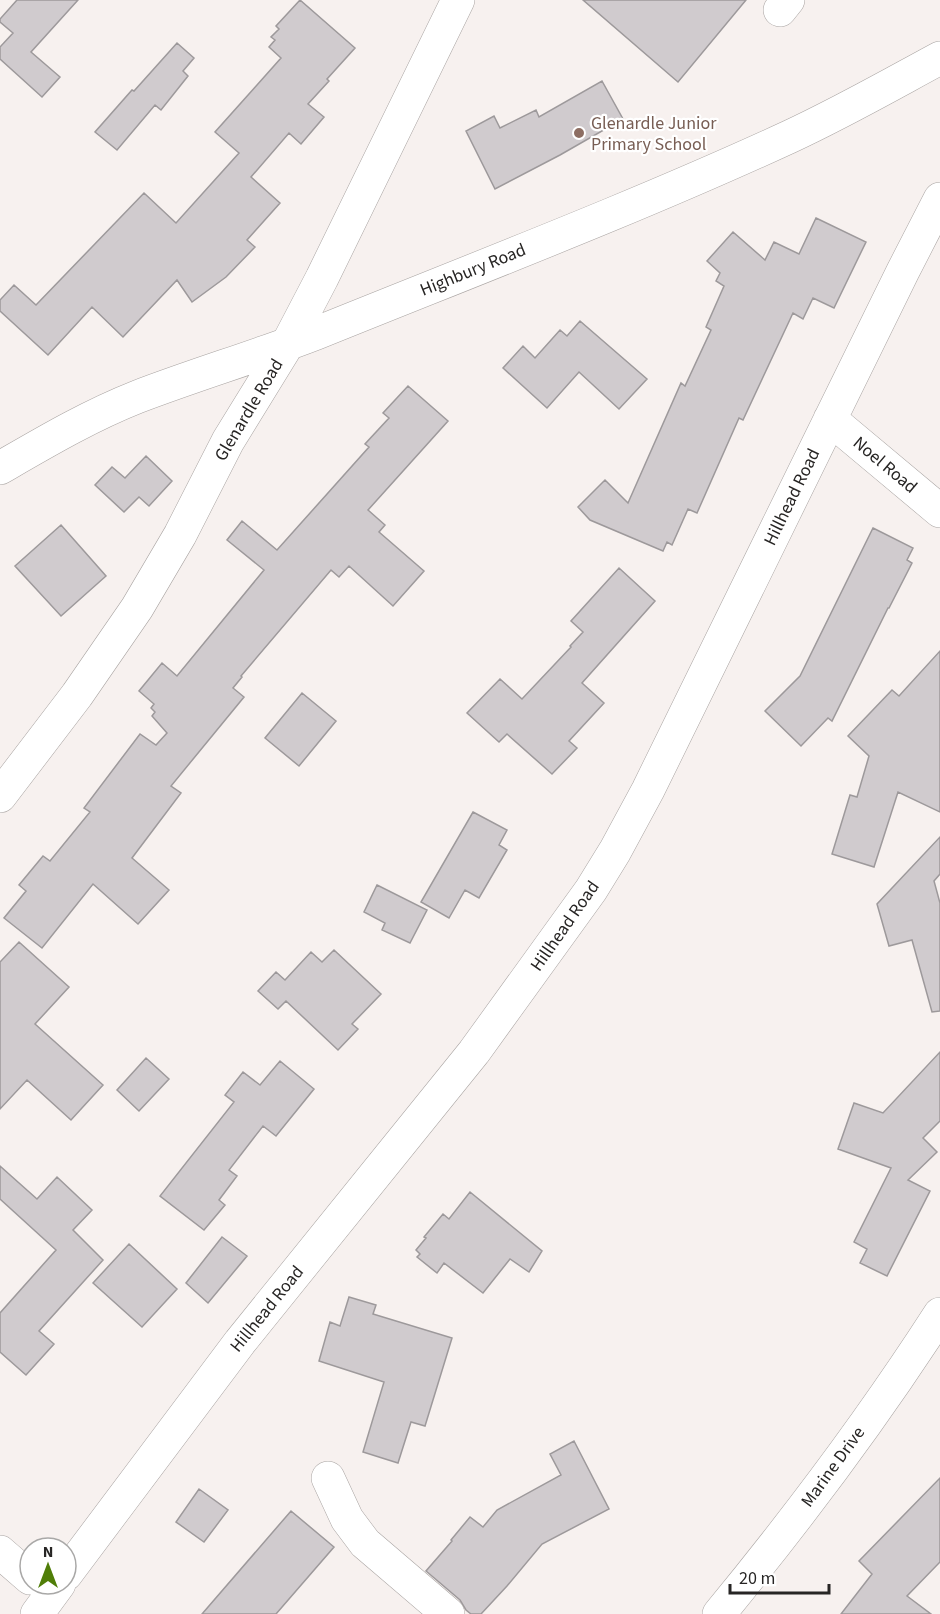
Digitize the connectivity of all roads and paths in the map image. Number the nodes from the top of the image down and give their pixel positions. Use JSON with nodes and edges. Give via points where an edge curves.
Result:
{"nodes":[{"id":1,"x":458,"y":0,"type":"edge"},
{"id":2,"x":940,"y":58,"type":"edge"},
{"id":3,"x":940,"y":199,"type":"edge"},
{"id":4,"x":287,"y":345,"type":"junction"},
{"id":5,"x":830,"y":419,"type":"junction"},
{"id":6,"x":0,"y":468,"type":"edge"},
{"id":7,"x":940,"y":511,"type":"edge"},
{"id":8,"x":0,"y":796,"type":"edge"},
{"id":9,"x":940,"y":1314,"type":"edge"},
{"id":10,"x":328,"y":1478,"type":"dead end"},
{"id":11,"x":78,"y":1547,"type":"edge"},
{"id":12,"x":0,"y":1552,"type":"edge"},
{"id":13,"x":18,"y":1566,"type":"edge"},
{"id":14,"x":448,"y":1614,"type":"edge"},
{"id":15,"x":719,"y":1614,"type":"edge"}],
"edges":[{"from":1,"to":4,"type":"street","name":"Glenardle Road"},
{"from":2,"to":4,"type":"street","name":"Highbury Road","via":[[779,142]]},
{"from":3,"to":5,"type":"street","name":"Hillhead Road"},
{"from":4,"to":6,"type":"street","name":"Highbury Road","via":[[97,414]]},
{"from":4,"to":8,"type":"street","name":"Glenardle Road","via":[[228,441],[137,608]]},
{"from":5,"to":7,"type":"street","name":"Noel Road"},
{"from":5,"to":11,"type":"street","name":"Hillhead Road","via":[[648,790],[591,890],[474,1052]]},
{"from":9,"to":15,"type":"street","name":"Marine Drive","via":[[825,1480]]},
{"from":10,"to":14,"type":"street","via":[[347,1519],[365,1543]]},
{"from":12,"to":13,"type":"street"}]}
